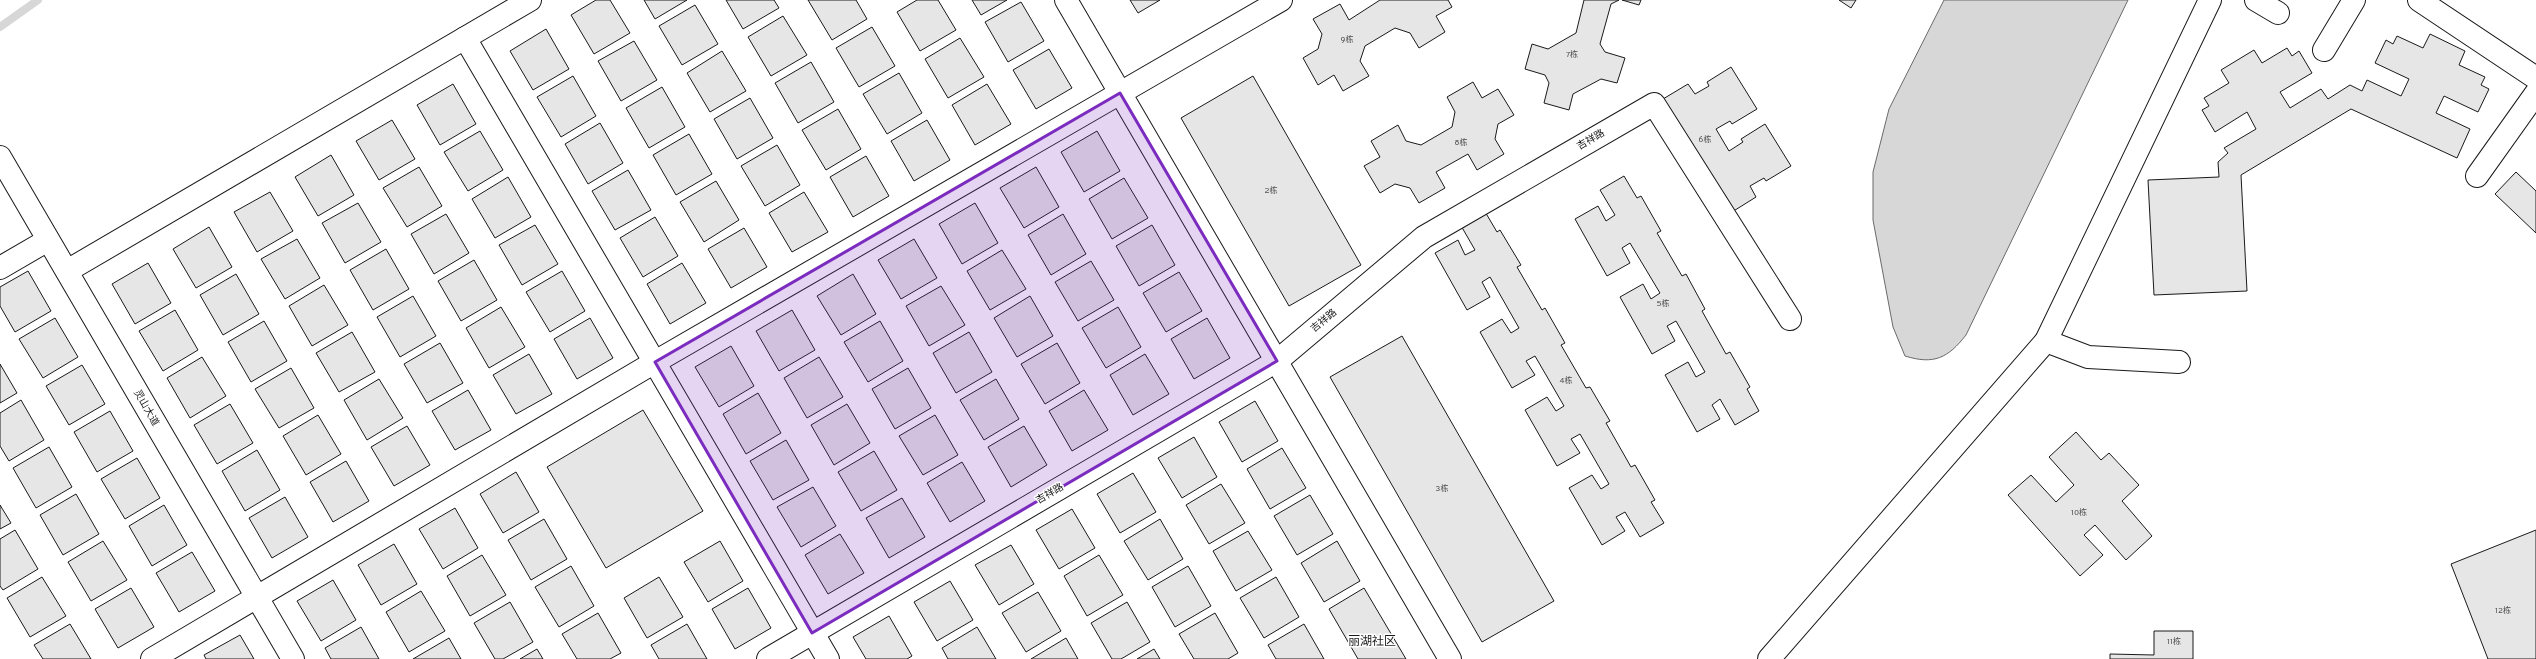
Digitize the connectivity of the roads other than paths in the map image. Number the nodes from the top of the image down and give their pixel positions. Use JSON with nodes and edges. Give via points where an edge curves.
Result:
{"nodes":[{"id":1,"x":530,"y":0,"type":"edge"},
{"id":2,"x":1066,"y":0,"type":"edge"},
{"id":3,"x":1281,"y":0,"type":"edge"},
{"id":4,"x":2210,"y":0,"type":"edge"},
{"id":5,"x":2256,"y":0,"type":"edge"},
{"id":6,"x":2354,"y":0,"type":"edge"},
{"id":7,"x":2419,"y":0,"type":"edge"},
{"id":8,"x":2278,"y":12,"type":"dead end"},
{"id":9,"x":465,"y":38,"type":"junction"},
{"id":10,"x":2324,"y":50,"type":"dead end"},
{"id":11,"x":2536,"y":78,"type":"edge"},
{"id":12,"x":1120,"y":93,"type":"junction"},
{"id":13,"x":2536,"y":93,"type":"edge"},
{"id":14,"x":0,"y":157,"type":"edge"},
{"id":15,"x":2477,"y":176,"type":"dead end"},
{"id":16,"x":48,"y":240,"type":"junction"},
{"id":17,"x":0,"y":268,"type":"edge"},
{"id":18,"x":67,"y":272,"type":"junction"},
{"id":19,"x":1790,"y":319,"type":"dead end"},
{"id":20,"x":2046,"y":341,"type":"junction"},
{"id":21,"x":1277,"y":361,"type":"junction"},
{"id":22,"x":654,"y":362,"type":"junction"},
{"id":23,"x":2180,"y":362,"type":"dead end"},
{"id":24,"x":256,"y":596,"type":"junction"},
{"id":25,"x":812,"y":633,"type":"junction"},
{"id":26,"x":152,"y":659,"type":"edge"},
{"id":27,"x":293,"y":659,"type":"edge"},
{"id":28,"x":768,"y":659,"type":"edge"},
{"id":29,"x":828,"y":659,"type":"edge"},
{"id":30,"x":1450,"y":659,"type":"edge"},
{"id":31,"x":1769,"y":659,"type":"edge"}],
"edges":[{"from":1,"to":9,"type":"street"},
{"from":2,"to":12,"type":"street"},
{"from":3,"to":12,"type":"street"},
{"from":4,"to":20,"type":"street"},
{"from":5,"to":8,"type":"street"},
{"from":6,"to":10,"type":"street"},
{"from":7,"to":11,"type":"street"},
{"from":9,"to":18,"type":"street"},
{"from":9,"to":22,"type":"street"},
{"from":12,"to":21,"type":"street"},
{"from":12,"to":22,"type":"street"},
{"from":13,"to":15,"type":"street"},
{"from":14,"to":16,"type":"street","name":"灵山大道"},
{"from":16,"to":17,"type":"street"},
{"from":16,"to":18,"type":"street","name":"灵山大道"},
{"from":18,"to":24,"type":"street","name":"灵山大道"},
{"from":19,"to":21,"type":"street","name":"吉祥路","via":[[1654,104],[1424,237]]},
{"from":20,"to":23,"type":"street","via":[[2088,357]]},
{"from":20,"to":31,"type":"street"},
{"from":21,"to":25,"type":"street","name":"吉祥路"},
{"from":21,"to":30,"type":"street"},
{"from":22,"to":24,"type":"street"},
{"from":22,"to":25,"type":"street"},
{"from":24,"to":26,"type":"street"},
{"from":24,"to":27,"type":"street","name":"灵山大道"},
{"from":25,"to":28,"type":"street","name":"吉祥路"},
{"from":25,"to":29,"type":"street"}]}
